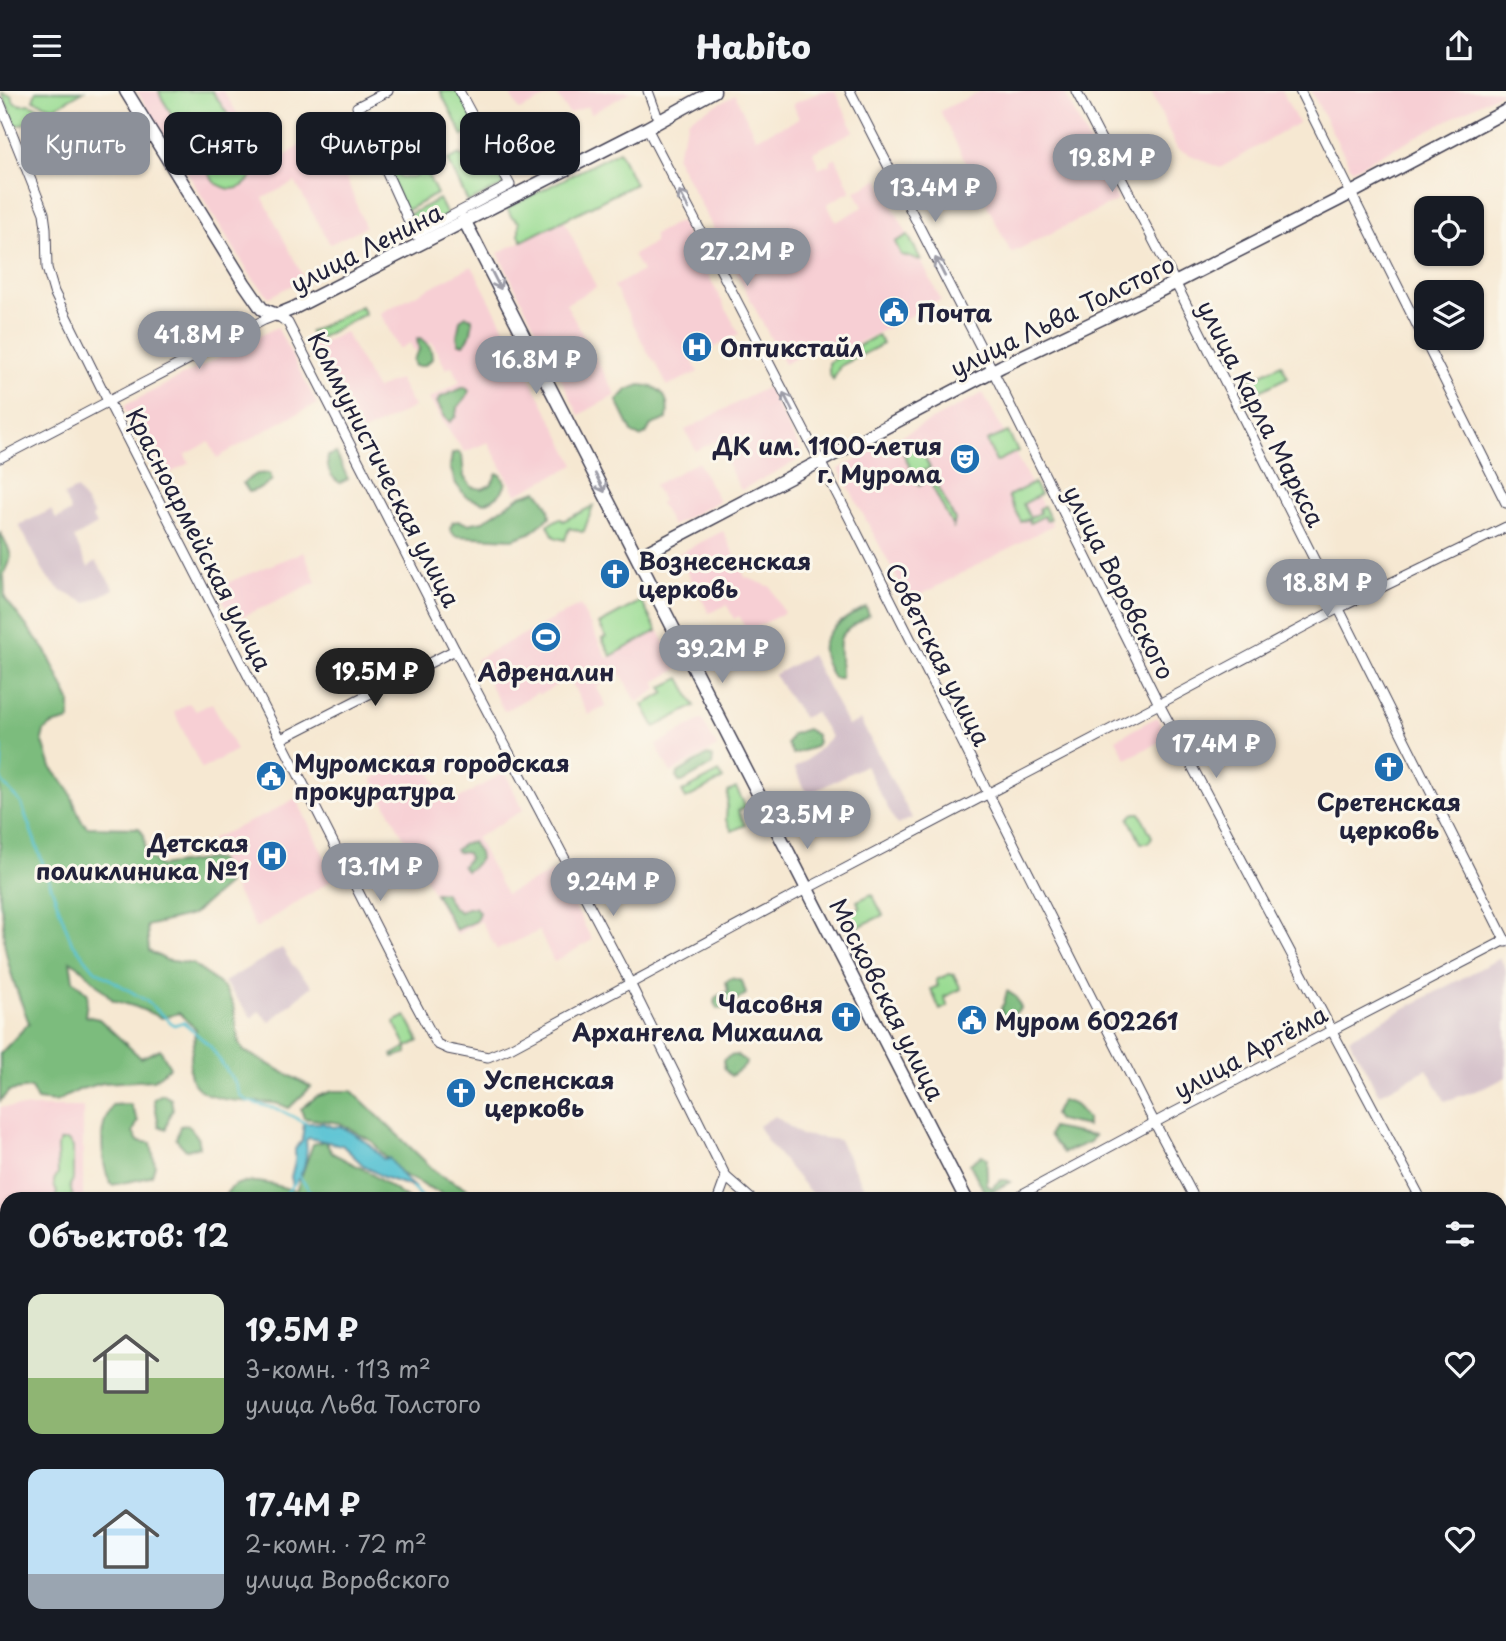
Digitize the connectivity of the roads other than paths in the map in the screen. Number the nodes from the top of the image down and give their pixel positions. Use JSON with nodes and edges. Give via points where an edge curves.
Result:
{"nodes":[{"id":1,"x":126,"y":91,"type":"edge"},
{"id":2,"x":388,"y":91,"type":"edge"},
{"id":3,"x":459,"y":91,"type":"edge"},
{"id":4,"x":648,"y":91,"type":"edge"},
{"id":5,"x":714,"y":91,"type":"edge"},
{"id":6,"x":850,"y":91,"type":"edge"},
{"id":7,"x":1076,"y":91,"type":"edge"},
{"id":8,"x":1300,"y":91,"type":"edge"},
{"id":9,"x":0,"y":103,"type":"edge"},
{"id":10,"x":1506,"y":111,"type":"edge"},
{"id":11,"x":656,"y":113,"type":"dead end"},
{"id":12,"x":647,"y":128,"type":"junction"},
{"id":13,"x":505,"y":175,"type":"edge"},
{"id":14,"x":507,"y":182,"type":"junction"},
{"id":15,"x":1352,"y":193,"type":"junction"},
{"id":16,"x":464,"y":220,"type":"junction"},
{"id":17,"x":1175,"y":282,"type":"junction"},
{"id":18,"x":277,"y":315,"type":"junction"},
{"id":19,"x":993,"y":371,"type":"junction"},
{"id":20,"x":108,"y":401,"type":"junction"},
{"id":21,"x":0,"y":458,"type":"edge"},
{"id":22,"x":820,"y":463,"type":"junction"},
{"id":23,"x":1506,"y":503,"type":"edge"},
{"id":24,"x":1506,"y":527,"type":"edge"},
{"id":25,"x":638,"y":557,"type":"junction"},
{"id":26,"x":1339,"y":608,"type":"junction"},
{"id":27,"x":455,"y":650,"type":"junction"},
{"id":28,"x":1160,"y":704,"type":"junction"},
{"id":29,"x":281,"y":739,"type":"junction"},
{"id":30,"x":988,"y":793,"type":"junction"},
{"id":31,"x":808,"y":888,"type":"junction"},
{"id":32,"x":1506,"y":941,"type":"edge"},
{"id":33,"x":630,"y":984,"type":"junction"},
{"id":34,"x":1331,"y":1031,"type":"junction"},
{"id":35,"x":1155,"y":1123,"type":"junction"},
{"id":36,"x":726,"y":1177,"type":"junction"},
{"id":37,"x":721,"y":1192,"type":"edge"},
{"id":38,"x":743,"y":1192,"type":"edge"},
{"id":39,"x":963,"y":1192,"type":"edge"},
{"id":40,"x":1026,"y":1192,"type":"edge"},
{"id":41,"x":1191,"y":1192,"type":"edge"},
{"id":42,"x":1417,"y":1192,"type":"edge"}],
"edges":[{"from":1,"to":18,"type":"street","via":[[244,283],[262,309]]},
{"from":2,"to":14,"type":"street","via":[[357,107],[415,235],[510,185]]},
{"from":3,"to":14,"type":"street"},
{"from":4,"to":11,"type":"street"},
{"from":5,"to":12,"type":"street","name":"улица Ленина"},
{"from":19,"to":6,"type":"street","name":"улица Воровского","one_way":true},
{"from":7,"to":17,"type":"street","name":"улица Карла Маркса"},
{"from":8,"to":15,"type":"street"},
{"from":9,"to":20,"type":"street","name":"Красноармейская улица","via":[[44,213],[47,268],[54,292]]},
{"from":10,"to":15,"type":"street","name":"улица Льва Толстого"},
{"from":12,"to":16,"type":"street","name":"улица Ленина"},
{"from":22,"to":12,"type":"street","name":"Советская улица","one_way":true},
{"from":13,"to":14,"type":"street"},
{"from":15,"to":17,"type":"street","name":"улица Льва Толстого"},
{"from":15,"to":23,"type":"street"},
{"from":16,"to":18,"type":"street","name":"улица Ленина"},
{"from":16,"to":25,"type":"street","name":"Московская улица","one_way":true},
{"from":17,"to":19,"type":"street","name":"улица Льва Толстого"},
{"from":17,"to":26,"type":"street","name":"улица Карла Маркса"},
{"from":18,"to":20,"type":"street","name":"улица Ленина"},
{"from":18,"to":27,"type":"street","name":"Коммунистическая улица","via":[[288,323]]},
{"from":19,"to":22,"type":"street","name":"улица Льва Толстого"},
{"from":19,"to":28,"type":"street","name":"улица Воровского"},
{"from":20,"to":21,"type":"street","name":"улица Ленина"},
{"from":20,"to":29,"type":"street","name":"Красноармейская улица"},
{"from":22,"to":25,"type":"street","name":"улица Льва Толстого"},
{"from":22,"to":30,"type":"street","name":"Советская улица"},
{"from":24,"to":26,"type":"street"},
{"from":25,"to":31,"type":"street","name":"Московская улица"},
{"from":26,"to":28,"type":"street"},
{"from":26,"to":32,"type":"street","name":"улица Карла Маркса"},
{"from":27,"to":29,"type":"street"},
{"from":27,"to":33,"type":"street","name":"Коммунистическая улица"},
{"from":28,"to":30,"type":"street"},
{"from":28,"to":34,"type":"street","name":"улица Воровского"},
{"from":29,"to":33,"type":"street","name":"Красноармейская улица","via":[[437,1044],[488,1057]]},
{"from":30,"to":31,"type":"street"},
{"from":30,"to":35,"type":"street","name":"Советская улица"},
{"from":31,"to":33,"type":"street"},
{"from":31,"to":39,"type":"street","name":"Московская улица"},
{"from":32,"to":34,"type":"street","name":"улица Артёма"},
{"from":33,"to":36,"type":"street","name":"Коммунистическая улица"},
{"from":34,"to":35,"type":"street","name":"улица Артёма"},
{"from":34,"to":42,"type":"street","name":"улица Воровского"},
{"from":35,"to":40,"type":"street","name":"улица Артёма"},
{"from":35,"to":41,"type":"street","name":"Советская улица"},
{"from":36,"to":37,"type":"street"},
{"from":36,"to":38,"type":"street","name":"Коммунистическая улица"}]}
